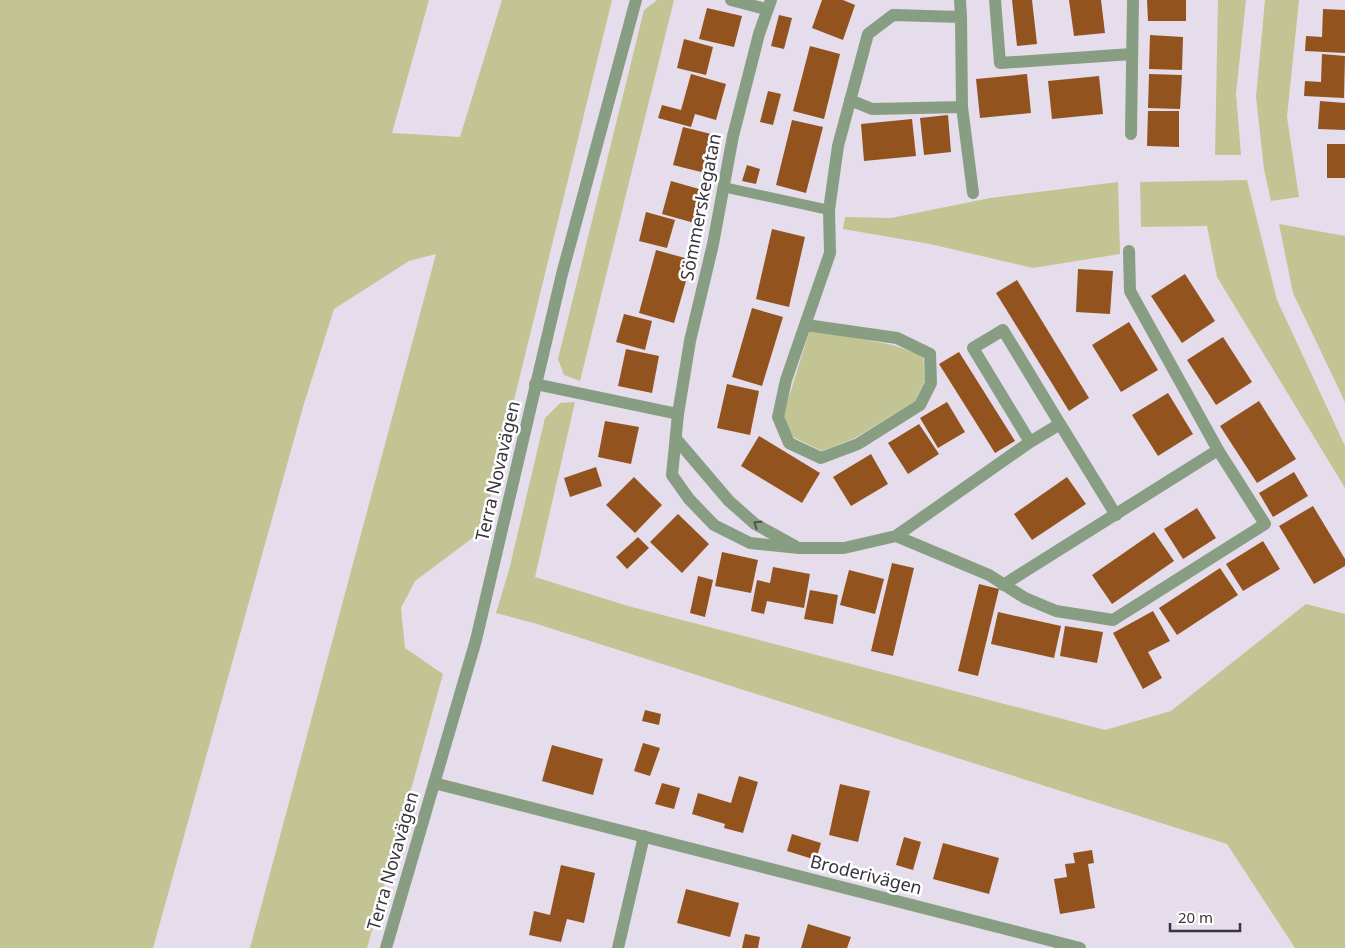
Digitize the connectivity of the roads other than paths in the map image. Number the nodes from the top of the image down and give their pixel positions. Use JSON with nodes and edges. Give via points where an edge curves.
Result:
{"nodes":[{"id":1,"x":636,"y":0,"type":"edge"},
{"id":2,"x":731,"y":0,"type":"edge"},
{"id":3,"x":960,"y":0,"type":"edge"},
{"id":4,"x":995,"y":0,"type":"edge"},
{"id":5,"x":1132,"y":0,"type":"edge"},
{"id":6,"x":769,"y":5,"type":"edge"},
{"id":7,"x":961,"y":16,"type":"junction"},
{"id":8,"x":1132,"y":54,"type":"junction"},
{"id":9,"x":850,"y":100,"type":"junction"},
{"id":10,"x":962,"y":106,"type":"junction"},
{"id":11,"x":1131,"y":134,"type":"dead end"},
{"id":12,"x":723,"y":187,"type":"junction"},
{"id":13,"x":973,"y":193,"type":"dead end"},
{"id":14,"x":829,"y":210,"type":"junction"},
{"id":15,"x":1129,"y":251,"type":"dead end"},
{"id":16,"x":806,"y":324,"type":"junction"},
{"id":17,"x":535,"y":384,"type":"junction"},
{"id":18,"x":678,"y":414,"type":"junction"},
{"id":19,"x":1060,"y":424,"type":"junction"},
{"id":20,"x":677,"y":440,"type":"junction"},
{"id":21,"x":1030,"y":442,"type":"junction"},
{"id":22,"x":1218,"y":450,"type":"junction"},
{"id":23,"x":1116,"y":515,"type":"junction"},
{"id":24,"x":896,"y":536,"type":"junction"},
{"id":25,"x":800,"y":548,"type":"junction"},
{"id":26,"x":1004,"y":585,"type":"junction"},
{"id":27,"x":434,"y":783,"type":"junction"},
{"id":28,"x":644,"y":836,"type":"junction"},
{"id":29,"x":386,"y":948,"type":"edge"},
{"id":30,"x":618,"y":948,"type":"edge"},
{"id":31,"x":1080,"y":948,"type":"edge"}],
"edges":[{"from":1,"to":17,"type":"street","name":"Terra Novavägen"},
{"from":2,"to":6,"type":"street","name":"Sömmerskegatan"},
{"from":3,"to":7,"type":"street"},
{"from":4,"to":8,"type":"street","via":[[1000,63]]},
{"from":5,"to":8,"type":"street"},
{"from":6,"to":12,"type":"street","name":"Sömmerskegatan","via":[[733,136]]},
{"from":7,"to":9,"type":"street","via":[[893,15],[868,34]]},
{"from":7,"to":10,"type":"street"},
{"from":8,"to":11,"type":"street"},
{"from":9,"to":10,"type":"street","via":[[872,109]]},
{"from":9,"to":14,"type":"street","via":[[838,146]]},
{"from":10,"to":13,"type":"street"},
{"from":12,"to":14,"type":"lane"},
{"from":12,"to":18,"type":"street","name":"Sömmerskegatan"},
{"from":14,"to":16,"type":"street","via":[[830,253]]},
{"from":15,"to":22,"type":"street","via":[[1130,291]]},
{"from":16,"to":16,"type":"street","via":[[786,380],[778,417],[789,443],[821,458],[858,444],[920,405],[931,383],[930,354],[897,338]]},
{"from":17,"to":18,"type":"street"},
{"from":17,"to":27,"type":"street","name":"Terra Novavägen","via":[[476,640]]},
{"from":18,"to":20,"type":"street","name":"Sömmerskegatan"},
{"from":19,"to":21,"type":"street","name":"Sömmerskegatan"},
{"from":19,"to":21,"type":"street","via":[[1003,330],[980,343],[973,348]]},
{"from":19,"to":23,"type":"street"},
{"from":25,"to":20,"type":"street","name":"Sömmerskegatan","one_way":true,"via":[[755,524],[729,501]]},
{"from":20,"to":25,"type":"street","name":"Sömmerskegatan","via":[[672,475],[714,525],[750,543]]},
{"from":21,"to":24,"type":"street","name":"Sömmerskegatan"},
{"from":22,"to":23,"type":"street"},
{"from":22,"to":26,"type":"street","via":[[1265,524],[1113,620],[1056,611]]},
{"from":23,"to":26,"type":"street"},
{"from":24,"to":25,"type":"street","name":"Sömmerskegatan","via":[[844,548]]},
{"from":24,"to":26,"type":"street"},
{"from":27,"to":28,"type":"street","name":"Broderivägen"},
{"from":27,"to":29,"type":"street","name":"Terra Novavägen"},
{"from":28,"to":30,"type":"street"},
{"from":28,"to":31,"type":"street","name":"Broderivägen"}]}
